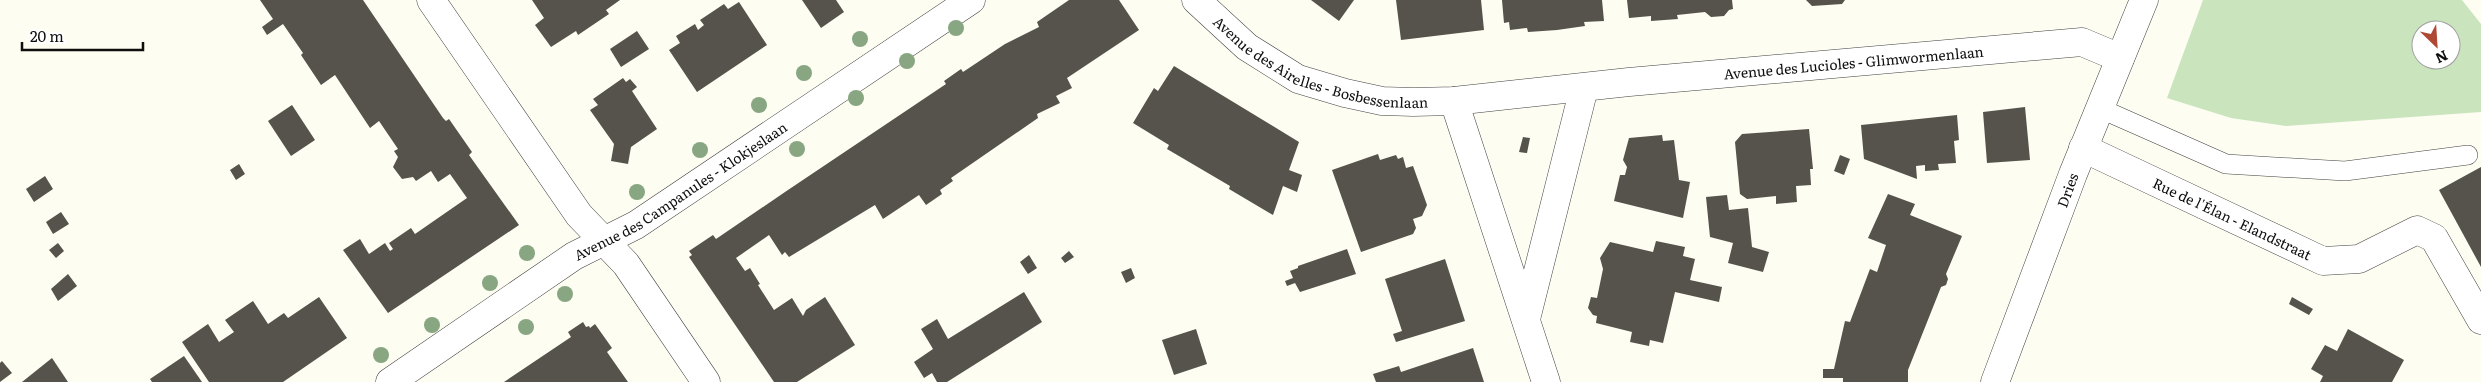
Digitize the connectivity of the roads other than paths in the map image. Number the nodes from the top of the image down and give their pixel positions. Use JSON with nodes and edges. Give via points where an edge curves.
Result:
{"nodes":[{"id":1,"x":432,"y":0,"type":"edge"},
{"id":2,"x":971,"y":0,"type":"edge"},
{"id":3,"x":1196,"y":0,"type":"edge"},
{"id":4,"x":2144,"y":0,"type":"edge"},
{"id":5,"x":2120,"y":58,"type":"junction"},
{"id":6,"x":1584,"y":88,"type":"junction"},
{"id":7,"x":1454,"y":101,"type":"junction"},
{"id":8,"x":2099,"y":108,"type":"junction"},
{"id":9,"x":2083,"y":148,"type":"junction"},
{"id":10,"x":2468,"y":156,"type":"dead end"},
{"id":11,"x":604,"y":240,"type":"junction"},
{"id":12,"x":1526,"y":319,"type":"junction"},
{"id":13,"x":2481,"y":320,"type":"edge"},
{"id":14,"x":390,"y":382,"type":"edge"},
{"id":15,"x":706,"y":382,"type":"edge"},
{"id":16,"x":1546,"y":382,"type":"edge"},
{"id":17,"x":1995,"y":382,"type":"edge"}],
"edges":[{"from":1,"to":11,"type":"street","via":[[579,215]]},
{"from":2,"to":11,"type":"street","name":"Avenue des Campanules - Klokjeslaan","via":[[636,225]]},
{"from":3,"to":7,"type":"street","name":"Avenue des Airelles - Bosbessenlaan","via":[[1247,47],[1298,78],[1382,101]]},
{"from":4,"to":5,"type":"street","name":"Dries"},
{"from":5,"to":6,"type":"street","name":"Avenue des Lucioles - Glimwormenlaan","via":[[2082,42]]},
{"from":5,"to":8,"type":"street","name":"Dries"},
{"from":6,"to":7,"type":"street","name":"Avenue des Lucioles - Glimwormenlaan"},
{"from":6,"to":12,"type":"street"},
{"from":7,"to":12,"type":"street"},
{"from":8,"to":9,"type":"street","name":"Dries"},
{"from":8,"to":10,"type":"lane","via":[[2226,164],[2345,171]]},
{"from":9,"to":13,"type":"street","name":"Rue de l'Élan - Elandstraat","via":[[2323,261],[2359,259],[2417,230],[2434,238]]},
{"from":9,"to":17,"type":"street","name":"Dries"},
{"from":11,"to":14,"type":"street","name":"Avenue des Campanules - Klokjeslaan","via":[[574,256]]},
{"from":11,"to":15,"type":"street","via":[[626,264]]},
{"from":12,"to":16,"type":"street"}]}
